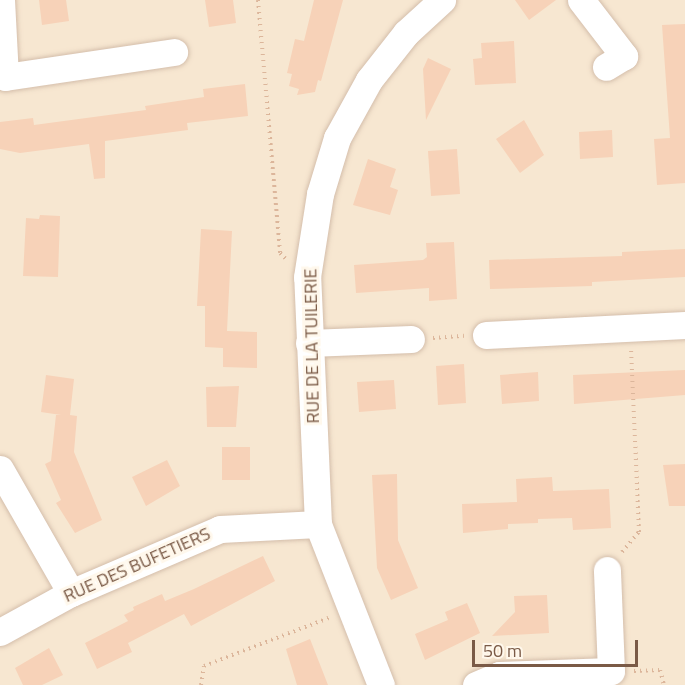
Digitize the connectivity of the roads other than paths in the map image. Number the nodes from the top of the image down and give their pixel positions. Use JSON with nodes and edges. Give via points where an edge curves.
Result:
{"nodes":[{"id":1,"x":1,"y":0,"type":"edge"},
{"id":2,"x":442,"y":0,"type":"edge"},
{"id":3,"x":581,"y":0,"type":"edge"},
{"id":4,"x":174,"y":52,"type":"dead end"},
{"id":5,"x":606,"y":68,"type":"dead end"},
{"id":6,"x":685,"y":325,"type":"edge"},
{"id":7,"x":486,"y":334,"type":"road end"},
{"id":8,"x":411,"y":339,"type":"road end"},
{"id":9,"x":309,"y":343,"type":"junction"},
{"id":10,"x":0,"y":469,"type":"edge"},
{"id":11,"x":318,"y":524,"type":"junction"},
{"id":12,"x":607,"y":570,"type":"road end"},
{"id":13,"x":71,"y":593,"type":"junction"},
{"id":14,"x":0,"y":632,"type":"edge"},
{"id":15,"x":381,"y":685,"type":"edge"},
{"id":16,"x":476,"y":685,"type":"edge"}],
"edges":[{"from":1,"to":4,"type":"street","via":[[5,78]]},
{"from":2,"to":9,"type":"street","name":"RUE DE LA TUILERIE","via":[[406,33],[369,80],[336,138],[320,194],[307,277]]},
{"from":3,"to":5,"type":"street","via":[[624,56]]},
{"from":6,"to":7,"type":"street"},
{"from":8,"to":9,"type":"street"},
{"from":9,"to":11,"type":"street","name":"RUE DE LA TUILERIE"},
{"from":10,"to":13,"type":"street"},
{"from":11,"to":13,"type":"street","name":"RUE DES BUFETIERS","via":[[220,529]]},
{"from":11,"to":15,"type":"street","name":"RUE DE LA TUILERIE"},
{"from":12,"to":16,"type":"street","via":[[611,671],[499,675]]},
{"from":13,"to":14,"type":"street","name":"RUE DES BUFETIERS"}]}
